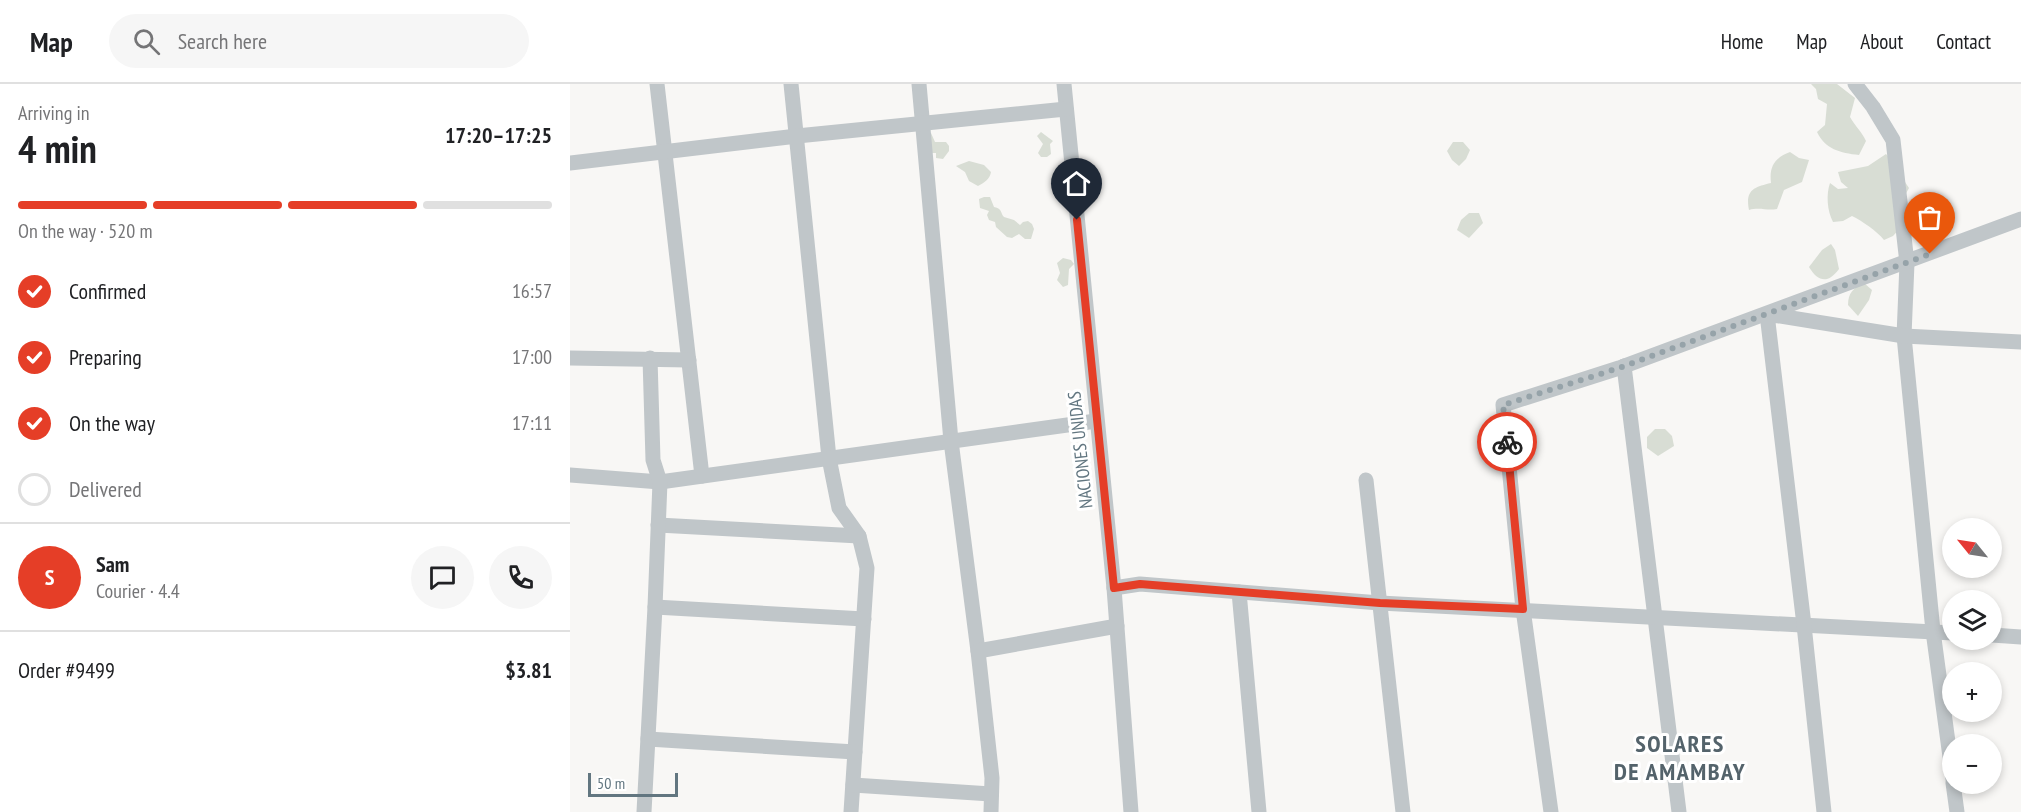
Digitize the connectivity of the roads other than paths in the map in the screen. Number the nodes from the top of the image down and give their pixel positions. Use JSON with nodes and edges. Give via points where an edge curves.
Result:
{"nodes":[{"id":1,"x":657,"y":84,"type":"edge"},
{"id":2,"x":791,"y":84,"type":"edge"},
{"id":3,"x":919,"y":84,"type":"edge"},
{"id":4,"x":1064,"y":84,"type":"edge"},
{"id":5,"x":1855,"y":84,"type":"edge"},
{"id":6,"x":1066,"y":109,"type":"junction"},
{"id":7,"x":922,"y":123,"type":"junction"},
{"id":8,"x":797,"y":136,"type":"junction"},
{"id":9,"x":664,"y":152,"type":"junction"},
{"id":10,"x":570,"y":163,"type":"edge"},
{"id":11,"x":2020,"y":224,"type":"edge"},
{"id":12,"x":1907,"y":263,"type":"junction"},
{"id":13,"x":1767,"y":314,"type":"junction"},
{"id":14,"x":1904,"y":336,"type":"junction"},
{"id":15,"x":2021,"y":342,"type":"edge"},
{"id":16,"x":570,"y":358,"type":"edge"},
{"id":17,"x":650,"y":358,"type":"junction"},
{"id":18,"x":689,"y":360,"type":"junction"},
{"id":19,"x":1624,"y":366,"type":"junction"},
{"id":20,"x":1096,"y":421,"type":"junction"},
{"id":21,"x":951,"y":441,"type":"junction"},
{"id":22,"x":829,"y":458,"type":"junction"},
{"id":23,"x":570,"y":475,"type":"edge"},
{"id":24,"x":702,"y":476,"type":"junction"},
{"id":25,"x":1366,"y":480,"type":"dead end"},
{"id":26,"x":660,"y":482,"type":"junction"},
{"id":27,"x":658,"y":525,"type":"junction"},
{"id":28,"x":859,"y":536,"type":"junction"},
{"id":29,"x":1114,"y":588,"type":"junction"},
{"id":30,"x":1239,"y":592,"type":"junction"},
{"id":31,"x":1380,"y":603,"type":"junction"},
{"id":32,"x":656,"y":607,"type":"junction"},
{"id":33,"x":1523,"y":609,"type":"junction"},
{"id":34,"x":1655,"y":616,"type":"junction"},
{"id":35,"x":864,"y":619,"type":"junction"},
{"id":36,"x":1804,"y":625,"type":"junction"},
{"id":37,"x":1117,"y":626,"type":"junction"},
{"id":38,"x":1933,"y":631,"type":"junction"},
{"id":39,"x":1942,"y":632,"type":"edge"},
{"id":40,"x":2002,"y":636,"type":"edge"},
{"id":41,"x":2021,"y":637,"type":"edge"},
{"id":42,"x":978,"y":651,"type":"junction"},
{"id":43,"x":1947,"y":734,"type":"edge"},
{"id":44,"x":648,"y":739,"type":"junction"},
{"id":45,"x":855,"y":752,"type":"junction"},
{"id":46,"x":853,"y":785,"type":"junction"},
{"id":47,"x":991,"y":794,"type":"junction"},
{"id":48,"x":1955,"y":794,"type":"edge"},
{"id":49,"x":644,"y":812,"type":"edge"},
{"id":50,"x":851,"y":812,"type":"edge"},
{"id":51,"x":991,"y":812,"type":"edge"},
{"id":52,"x":1131,"y":812,"type":"edge"},
{"id":53,"x":1259,"y":812,"type":"edge"},
{"id":54,"x":1403,"y":812,"type":"edge"},
{"id":55,"x":1551,"y":812,"type":"edge"},
{"id":56,"x":1679,"y":812,"type":"edge"},
{"id":57,"x":1824,"y":812,"type":"edge"},
{"id":58,"x":1957,"y":812,"type":"edge"}],
"edges":[{"from":1,"to":9,"type":"street"},
{"from":2,"to":8,"type":"street"},
{"from":3,"to":7,"type":"street"},
{"from":4,"to":6,"type":"street","name":"NACIONES UNIDAS"},
{"from":5,"to":12,"type":"street","via":[[1893,140]]},
{"from":6,"to":7,"type":"street"},
{"from":6,"to":20,"type":"street","name":"NACIONES UNIDAS"},
{"from":7,"to":8,"type":"street"},
{"from":7,"to":21,"type":"street"},
{"from":8,"to":9,"type":"street"},
{"from":8,"to":22,"type":"street"},
{"from":9,"to":10,"type":"street"},
{"from":9,"to":18,"type":"street"},
{"from":11,"to":12,"type":"street"},
{"from":12,"to":13,"type":"street"},
{"from":12,"to":14,"type":"street"},
{"from":13,"to":14,"type":"street"},
{"from":13,"to":19,"type":"street"},
{"from":13,"to":36,"type":"street"},
{"from":14,"to":15,"type":"street"},
{"from":14,"to":38,"type":"street"},
{"from":16,"to":17,"type":"street"},
{"from":17,"to":18,"type":"street"},
{"from":17,"to":26,"type":"street","via":[[653,459]]},
{"from":18,"to":24,"type":"street"},
{"from":19,"to":33,"type":"street","via":[[1503,405]]},
{"from":19,"to":34,"type":"street"},
{"from":20,"to":21,"type":"street"},
{"from":20,"to":29,"type":"street","name":"NACIONES UNIDAS"},
{"from":21,"to":22,"type":"street"},
{"from":21,"to":42,"type":"street"},
{"from":22,"to":24,"type":"street"},
{"from":22,"to":28,"type":"street","via":[[839,508]]},
{"from":23,"to":26,"type":"street"},
{"from":24,"to":26,"type":"street"},
{"from":25,"to":31,"type":"street"},
{"from":26,"to":27,"type":"street"},
{"from":27,"to":28,"type":"street"},
{"from":27,"to":32,"type":"street"},
{"from":28,"to":35,"type":"street","via":[[867,567]]},
{"from":29,"to":30,"type":"street","via":[[1140,584]]},
{"from":29,"to":37,"type":"street","name":"NACIONES UNIDAS"},
{"from":30,"to":31,"type":"street"},
{"from":30,"to":53,"type":"street"},
{"from":31,"to":33,"type":"street"},
{"from":31,"to":54,"type":"street"},
{"from":32,"to":35,"type":"street"},
{"from":32,"to":44,"type":"street"},
{"from":33,"to":34,"type":"street"},
{"from":33,"to":55,"type":"street"},
{"from":34,"to":36,"type":"street"},
{"from":34,"to":56,"type":"street"},
{"from":35,"to":45,"type":"street"},
{"from":36,"to":38,"type":"street"},
{"from":36,"to":57,"type":"street"},
{"from":37,"to":42,"type":"street"},
{"from":37,"to":52,"type":"street","name":"NACIONES UNIDAS"},
{"from":38,"to":39,"type":"street"},
{"from":38,"to":43,"type":"street"},
{"from":40,"to":41,"type":"street"},
{"from":42,"to":47,"type":"street"},
{"from":44,"to":45,"type":"street"},
{"from":44,"to":49,"type":"street"},
{"from":45,"to":46,"type":"street"},
{"from":46,"to":47,"type":"street"},
{"from":46,"to":50,"type":"street"},
{"from":47,"to":51,"type":"street"},
{"from":48,"to":58,"type":"street"}]}
